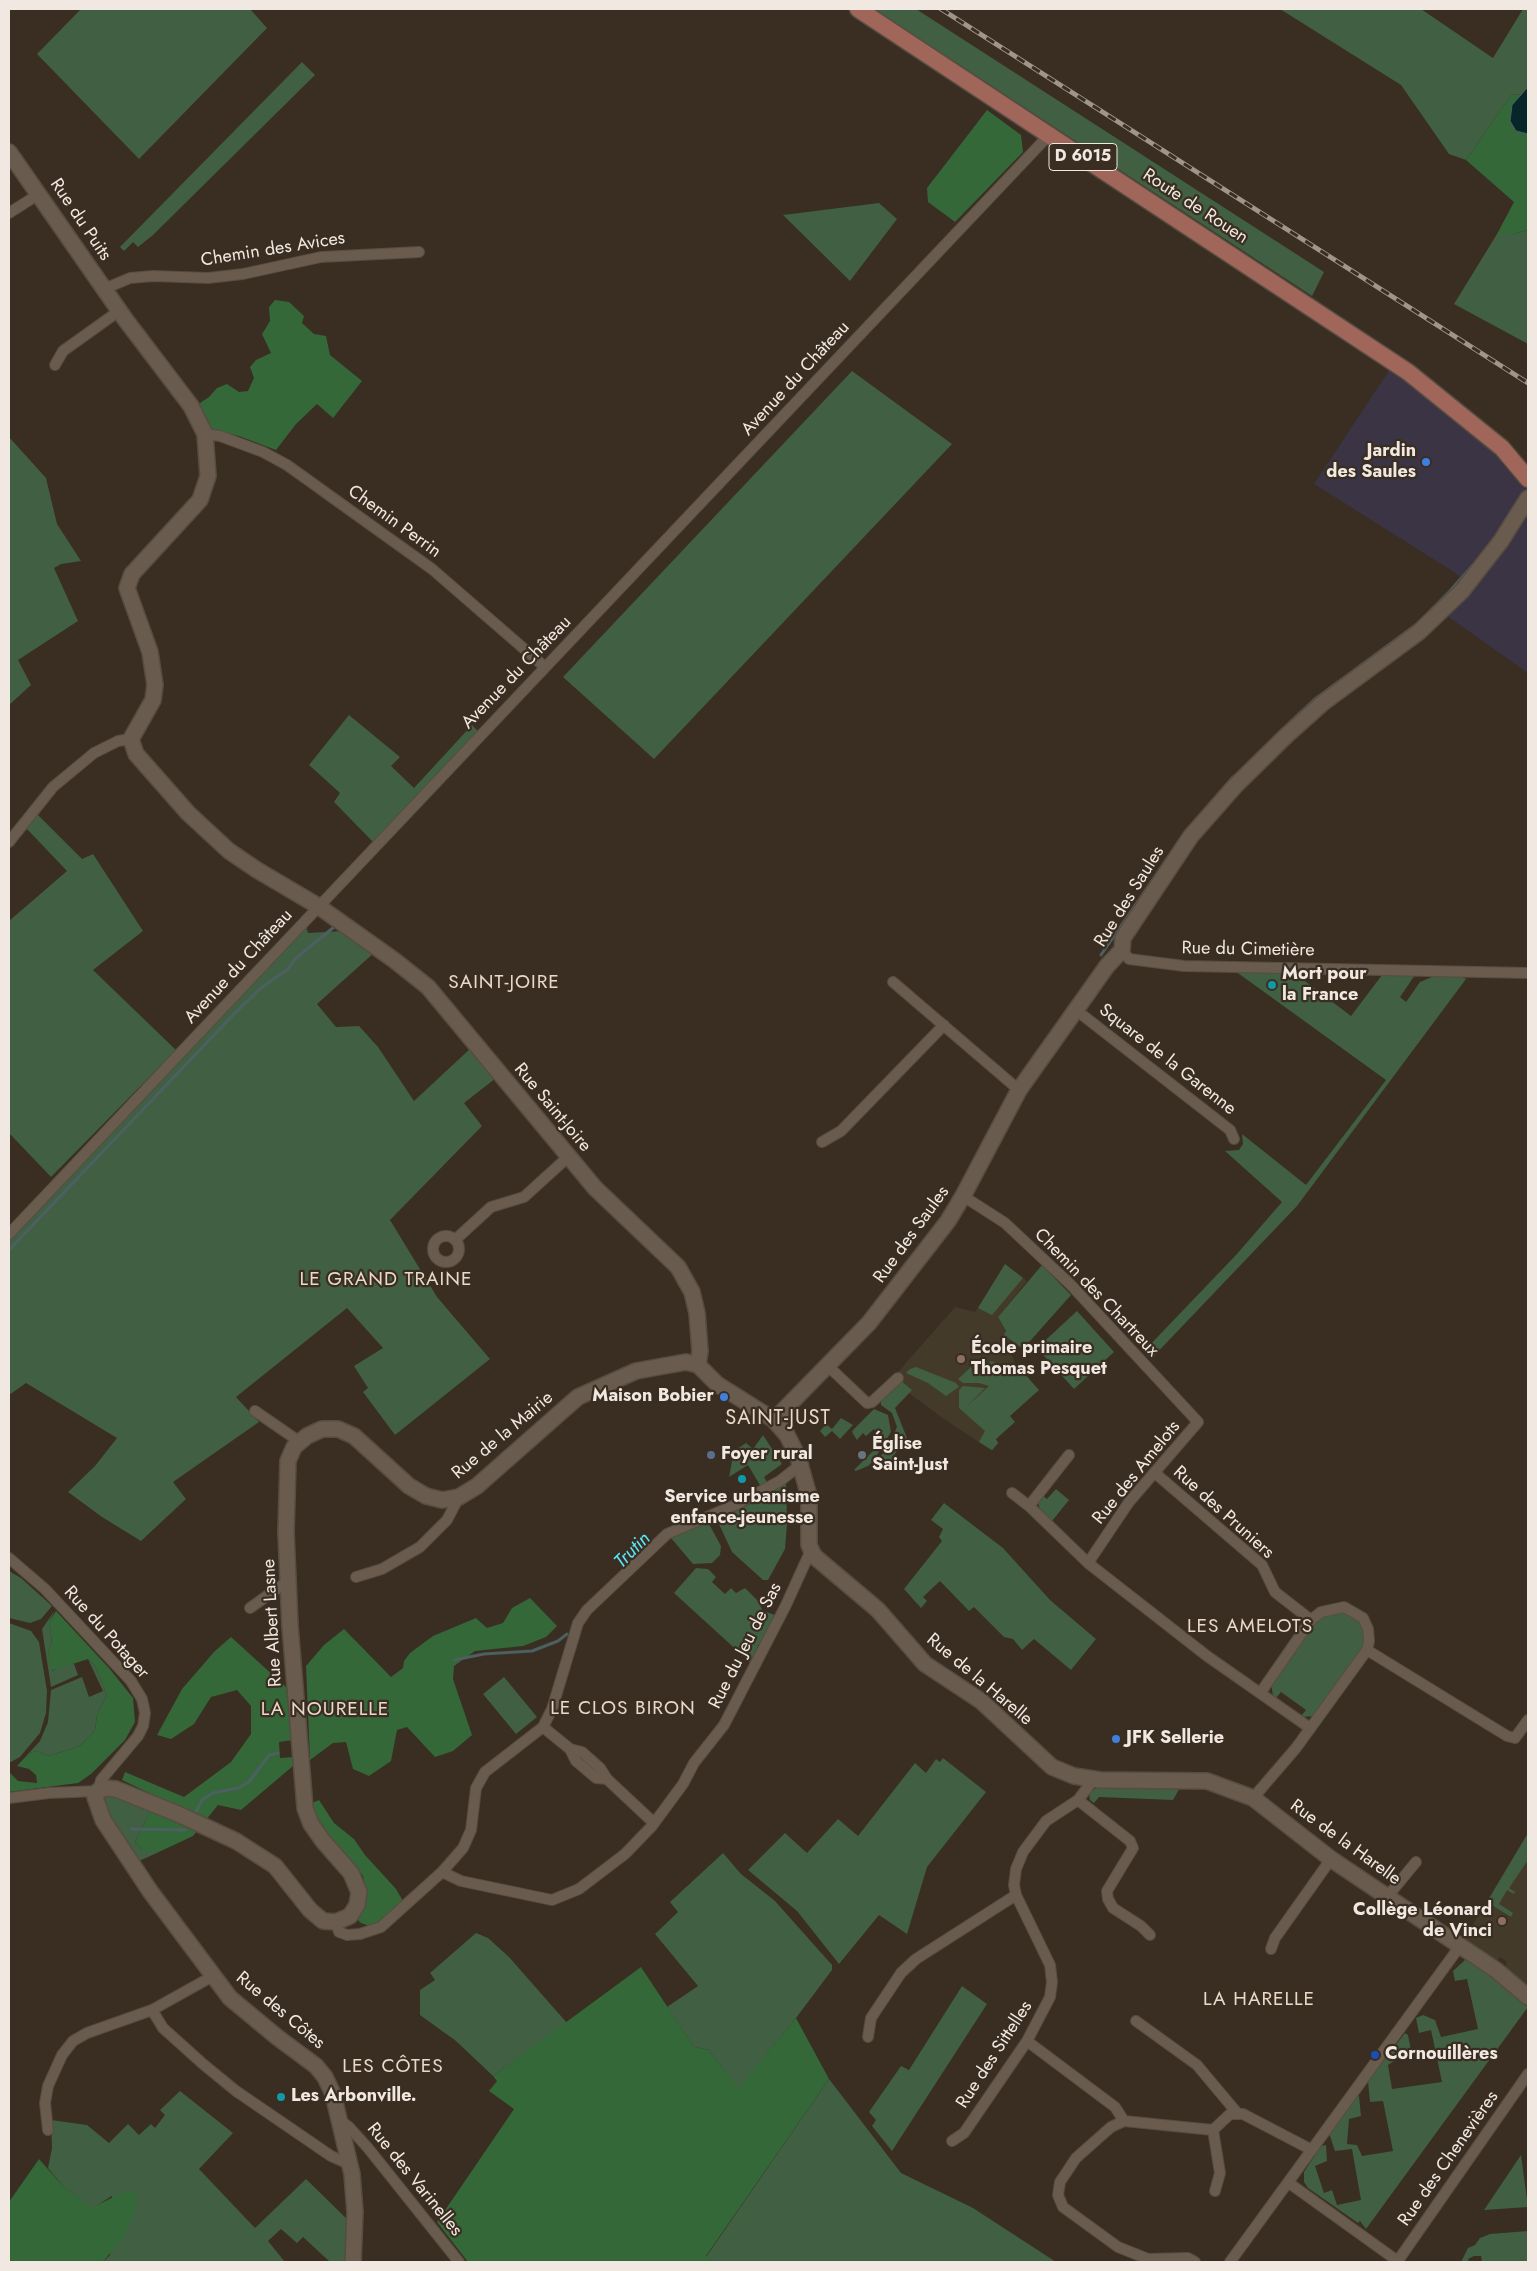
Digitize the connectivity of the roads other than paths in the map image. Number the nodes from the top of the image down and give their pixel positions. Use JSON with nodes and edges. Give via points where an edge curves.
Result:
{"nodes":[{"id":1,"x":858,"y":9,"type":"edge"},
{"id":2,"x":1049,"y":135,"type":"junction"},
{"id":3,"x":9,"y":152,"type":"edge"},
{"id":4,"x":39,"y":194,"type":"junction"},
{"id":5,"x":9,"y":213,"type":"edge"},
{"id":6,"x":419,"y":252,"type":"dead end"},
{"id":7,"x":104,"y":289,"type":"junction"},
{"id":8,"x":119,"y":311,"type":"junction"},
{"id":9,"x":55,"y":365,"type":"dead end"},
{"id":10,"x":205,"y":434,"type":"junction"},
{"id":11,"x":1502,"y":448,"type":"junction"},
{"id":12,"x":1528,"y":460,"type":"edge"},
{"id":13,"x":1528,"y":479,"type":"edge"},
{"id":14,"x":1528,"y":498,"type":"edge"},
{"id":15,"x":1528,"y":515,"type":"edge"},
{"id":16,"x":1504,"y":538,"type":"junction"},
{"id":17,"x":545,"y":667,"type":"junction"},
{"id":18,"x":131,"y":739,"type":"junction"},
{"id":19,"x":9,"y":842,"type":"edge"},
{"id":20,"x":318,"y":906,"type":"junction"},
{"id":21,"x":1122,"y":950,"type":"junction"},
{"id":22,"x":1528,"y":973,"type":"edge"},
{"id":23,"x":893,"y":982,"type":"dead end"},
{"id":24,"x":1076,"y":1010,"type":"junction"},
{"id":25,"x":944,"y":1025,"type":"junction"},
{"id":26,"x":1019,"y":1090,"type":"junction"},
{"id":27,"x":1234,"y":1139,"type":"dead end"},
{"id":28,"x":822,"y":1142,"type":"dead end"},
{"id":29,"x":568,"y":1158,"type":"junction"},
{"id":30,"x":963,"y":1196,"type":"junction"},
{"id":31,"x":9,"y":1234,"type":"edge"},
{"id":32,"x":455,"y":1240,"type":"dead end"},
{"id":33,"x":698,"y":1365,"type":"junction"},
{"id":34,"x":827,"y":1365,"type":"junction"},
{"id":35,"x":898,"y":1378,"type":"dead end"},
{"id":36,"x":255,"y":1411,"type":"dead end"},
{"id":37,"x":774,"y":1420,"type":"junction"},
{"id":38,"x":1198,"y":1422,"type":"joint"},
{"id":39,"x":300,"y":1442,"type":"junction"},
{"id":40,"x":1070,"y":1455,"type":"dead end"},
{"id":41,"x":800,"y":1465,"type":"junction"},
{"id":42,"x":1155,"y":1473,"type":"junction"},
{"id":43,"x":1012,"y":1493,"type":"dead end"},
{"id":44,"x":460,"y":1496,"type":"junction"},
{"id":45,"x":1029,"y":1506,"type":"junction"},
{"id":46,"x":811,"y":1550,"type":"junction"},
{"id":47,"x":9,"y":1558,"type":"edge"},
{"id":48,"x":1088,"y":1564,"type":"junction"},
{"id":49,"x":356,"y":1578,"type":"dead end"},
{"id":50,"x":288,"y":1581,"type":"junction"},
{"id":51,"x":250,"y":1608,"type":"dead end"},
{"id":52,"x":1311,"y":1620,"type":"junction"},
{"id":53,"x":1367,"y":1650,"type":"junction"},
{"id":54,"x":1261,"y":1692,"type":"junction"},
{"id":55,"x":1528,"y":1720,"type":"edge"},
{"id":56,"x":543,"y":1727,"type":"junction"},
{"id":57,"x":1310,"y":1728,"type":"junction"},
{"id":58,"x":1068,"y":1773,"type":"junction"},
{"id":59,"x":1094,"y":1779,"type":"junction"},
{"id":60,"x":98,"y":1791,"type":"junction"},
{"id":61,"x":9,"y":1798,"type":"edge"},
{"id":62,"x":1079,"y":1798,"type":"junction"},
{"id":63,"x":1253,"y":1798,"type":"junction"},
{"id":64,"x":654,"y":1823,"type":"junction"},
{"id":65,"x":1331,"y":1859,"type":"junction"},
{"id":66,"x":1416,"y":1862,"type":"dead end"},
{"id":67,"x":442,"y":1872,"type":"junction"},
{"id":68,"x":1016,"y":1896,"type":"junction"},
{"id":69,"x":1387,"y":1897,"type":"junction"},
{"id":70,"x":336,"y":1922,"type":"junction"},
{"id":71,"x":1150,"y":1935,"type":"dead end"},
{"id":72,"x":1460,"y":1946,"type":"junction"},
{"id":73,"x":1272,"y":1949,"type":"dead end"},
{"id":74,"x":213,"y":1976,"type":"junction"},
{"id":75,"x":1528,"y":1997,"type":"edge"},
{"id":76,"x":152,"y":2010,"type":"junction"},
{"id":77,"x":1136,"y":2021,"type":"dead end"},
{"id":78,"x":868,"y":2037,"type":"dead end"},
{"id":79,"x":1027,"y":2040,"type":"junction"},
{"id":80,"x":1528,"y":2074,"type":"edge"},
{"id":81,"x":1238,"y":2114,"type":"junction"},
{"id":82,"x":341,"y":2121,"type":"junction"},
{"id":83,"x":1124,"y":2121,"type":"junction"},
{"id":84,"x":48,"y":2130,"type":"dead end"},
{"id":85,"x":1212,"y":2130,"type":"junction"},
{"id":86,"x":952,"y":2141,"type":"dead end"},
{"id":87,"x":1312,"y":2150,"type":"junction"},
{"id":88,"x":351,"y":2165,"type":"junction"},
{"id":89,"x":1289,"y":2183,"type":"junction"},
{"id":90,"x":1215,"y":2192,"type":"dead end"},
{"id":91,"x":353,"y":2262,"type":"edge"},
{"id":92,"x":458,"y":2262,"type":"edge"},
{"id":93,"x":1195,"y":2262,"type":"edge"},
{"id":94,"x":1230,"y":2262,"type":"edge"},
{"id":95,"x":1398,"y":2262,"type":"edge"}],
"edges":[{"from":1,"to":2,"type":"main road","name":"Route de Rouen","number":"D 6015"},
{"from":2,"to":11,"type":"main road","name":"Route de Rouen","number":"D 6015","via":[[1408,372]]},
{"from":2,"to":17,"type":"street","name":"Avenue du Château"},
{"from":3,"to":4,"type":"street","name":"Rue du Puits"},
{"from":4,"to":5,"type":"street"},
{"from":4,"to":7,"type":"street","name":"Rue du Puits"},
{"from":6,"to":7,"type":"street","name":"Chemin des Avices","via":[[321,257],[208,278],[130,278]]},
{"from":7,"to":8,"type":"street","name":"Rue du Puits"},
{"from":8,"to":9,"type":"street","via":[[63,351]]},
{"from":8,"to":10,"type":"street","name":"Rue du Puits","via":[[191,406]]},
{"from":10,"to":17,"type":"street","name":"Chemin Perrin","via":[[220,436],[263,452],[287,465],[432,569]]},
{"from":10,"to":18,"type":"street","via":[[208,476],[200,500],[132,574],[127,588],[150,652],[155,685],[150,707]]},
{"from":11,"to":12,"type":"main road","name":"Route de Rouen","number":"D 6015"},
{"from":11,"to":13,"type":"main road","name":"Route de Rouen","number":"D 6015"},
{"from":14,"to":16,"type":"street","name":"Rue des Saules"},
{"from":15,"to":16,"type":"street","name":"Rue des Saules"},
{"from":16,"to":21,"type":"street","name":"Rue des Saules","via":[[1462,591],[1419,632],[1324,702],[1236,785],[1191,836],[1156,886],[1123,938]]},
{"from":17,"to":20,"type":"street","name":"Avenue du Château"},
{"from":18,"to":19,"type":"street","via":[[118,741],[94,753],[53,787]]},
{"from":18,"to":20,"type":"street","name":"Rue Saint-Joire","via":[[136,754],[188,813],[229,851]]},
{"from":20,"to":29,"type":"street","name":"Rue Saint-Joire","via":[[428,987]]},
{"from":20,"to":31,"type":"street","name":"Avenue du Château"},
{"from":21,"to":22,"type":"street","name":"Rue du Cimetière","via":[[1129,959],[1184,966]]},
{"from":21,"to":24,"type":"street","name":"Rue des Saules"},
{"from":23,"to":25,"type":"street"},
{"from":24,"to":26,"type":"street","name":"Rue des Saules"},
{"from":24,"to":27,"type":"street","name":"Square de la Garenne","via":[[1217,1119],[1230,1130]]},
{"from":25,"to":26,"type":"street"},
{"from":25,"to":28,"type":"street","via":[[841,1131]]},
{"from":26,"to":30,"type":"street","name":"Rue des Saules"},
{"from":29,"to":32,"type":"street","via":[[524,1197],[491,1207]]},
{"from":29,"to":33,"type":"street","name":"Rue Saint-Joire","via":[[622,1216],[678,1267],[692,1292],[700,1352]]},
{"from":30,"to":34,"type":"street","name":"Rue des Saules","via":[[948,1221],[869,1323]]},
{"from":30,"to":38,"type":"street","name":"Chemin des Chartreux","via":[[1005,1223],[1064,1279]]},
{"from":33,"to":37,"type":"street","via":[[717,1384]]},
{"from":33,"to":44,"type":"street","name":"Rue de la Mairie","via":[[686,1362],[636,1371],[578,1397],[477,1486]]},
{"from":34,"to":35,"type":"street","via":[[867,1403]]},
{"from":34,"to":37,"type":"street","name":"Rue des Saules"},
{"from":36,"to":39,"type":"street"},
{"from":37,"to":41,"type":"street","via":[[787,1435]]},
{"from":38,"to":42,"type":"street","name":"Rue des Amelots"},
{"from":39,"to":44,"type":"street","name":"Rue Albert Lasne","via":[[322,1429],[338,1429],[354,1436],[409,1486],[426,1496],[442,1500]]},
{"from":39,"to":50,"type":"street","name":"Rue Albert Lasne","via":[[288,1461]]},
{"from":40,"to":45,"type":"street"},
{"from":41,"to":46,"type":"street","via":[[810,1502]]},
{"from":41,"to":56,"type":"street","via":[[780,1481],[735,1506],[667,1534],[587,1610],[578,1623],[552,1709]]},
{"from":42,"to":48,"type":"street","name":"Rue des Amelots","via":[[1130,1502]]},
{"from":42,"to":52,"type":"street","name":"Rue des Pruniers","via":[[1262,1565],[1276,1592]]},
{"from":43,"to":45,"type":"street"},
{"from":44,"to":49,"type":"street","name":"Rue de la Mairie","via":[[447,1520],[420,1547],[382,1569]]},
{"from":45,"to":48,"type":"street"},
{"from":46,"to":58,"type":"street","name":"Rue de la Harelle","via":[[878,1610],[925,1664],[981,1701],[1052,1766]]},
{"from":46,"to":64,"type":"street","name":"Rue du Jeu de Sas","via":[[724,1725]]},
{"from":47,"to":60,"type":"street","name":"Rue du Potager","via":[[45,1589],[131,1681],[142,1699],[144,1726],[101,1780]]},
{"from":48,"to":54,"type":"street","via":[[1207,1656]]},
{"from":50,"to":51,"type":"street"},
{"from":50,"to":70,"type":"street","name":"Rue Albert Lasne","via":[[305,1808],[311,1824],[351,1873],[359,1892],[357,1905],[350,1916]]},
{"from":52,"to":53,"type":"street","via":[[1332,1608],[1344,1607],[1355,1612],[1368,1628]]},
{"from":52,"to":54,"type":"street"},
{"from":53,"to":55,"type":"street","via":[[1507,1736],[1514,1738]]},
{"from":53,"to":57,"type":"street"},
{"from":54,"to":57,"type":"street"},
{"from":56,"to":64,"type":"street","via":[[570,1749],[582,1752]]},
{"from":56,"to":67,"type":"street","via":[[485,1772],[476,1788],[471,1830],[463,1848]]},
{"from":57,"to":63,"type":"street"},
{"from":58,"to":59,"type":"street","name":"Rue de la Harelle"},
{"from":58,"to":62,"type":"street","via":[[1076,1784]]},
{"from":59,"to":62,"type":"street"},
{"from":59,"to":63,"type":"street","name":"Rue de la Harelle","via":[[1207,1781]]},
{"from":60,"to":61,"type":"street"},
{"from":60,"to":70,"type":"street","via":[[116,1789],[236,1841],[275,1866],[310,1910],[323,1921]]},
{"from":60,"to":74,"type":"street","name":"Rue des Côtes","via":[[95,1797],[102,1820]]},
{"from":62,"to":68,"type":"street","via":[[1046,1821],[1023,1852],[1016,1869]]},
{"from":62,"to":71,"type":"street","via":[[1130,1841],[1133,1848],[1107,1892],[1108,1900],[1113,1908]]},
{"from":63,"to":65,"type":"street","name":"Rue de la Harelle"},
{"from":64,"to":67,"type":"street","name":"Rue du Jeu de Sas","via":[[625,1854],[579,1889],[552,1900],[461,1880]]},
{"from":65,"to":69,"type":"street","name":"Rue de la Harelle"},
{"from":65,"to":73,"type":"street","via":[[1275,1938]]},
{"from":66,"to":69,"type":"street"},
{"from":67,"to":70,"type":"street","via":[[380,1927],[347,1935],[339,1932]]},
{"from":68,"to":78,"type":"street","via":[[916,1959],[901,1973],[871,2018]]},
{"from":68,"to":79,"type":"street","name":"Rue des Sittelles","via":[[1050,1965],[1052,1982],[1050,1997]]},
{"from":69,"to":72,"type":"street","name":"Rue de la Harelle"},
{"from":72,"to":75,"type":"street","name":"Rue de la Harelle"},
{"from":72,"to":87,"type":"street"},
{"from":74,"to":76,"type":"street"},
{"from":74,"to":82,"type":"street","name":"Rue des Côtes","via":[[230,1998],[325,2076]]},
{"from":76,"to":84,"type":"street","via":[[73,2041],[62,2055],[48,2086],[45,2103]]},
{"from":76,"to":88,"type":"street","via":[[163,2028],[236,2091],[331,2156]]},
{"from":77,"to":81,"type":"street","via":[[1197,2065]]},
{"from":79,"to":83,"type":"street","via":[[1116,2107]]},
{"from":79,"to":86,"type":"street","name":"Rue des Sittelles","via":[[964,2133]]},
{"from":80,"to":95,"type":"street","name":"Rue des Chenevières"},
{"from":81,"to":85,"type":"street","via":[[1230,2114]]},
{"from":81,"to":87,"type":"street"},
{"from":82,"to":88,"type":"street","name":"Rue des Côtes"},
{"from":82,"to":92,"type":"street","name":"Rue des Varinelles","via":[[368,2148]]},
{"from":83,"to":85,"type":"street"},
{"from":83,"to":93,"type":"street","via":[[1100,2136],[1076,2158],[1060,2182],[1058,2195],[1063,2207],[1118,2247],[1148,2259],[1188,2258]]},
{"from":85,"to":90,"type":"street","via":[[1220,2173]]},
{"from":87,"to":89,"type":"street"},
{"from":88,"to":91,"type":"street","name":"Rue des Côtes","via":[[355,2212]]},
{"from":89,"to":94,"type":"street"},
{"from":89,"to":95,"type":"street"}]}
